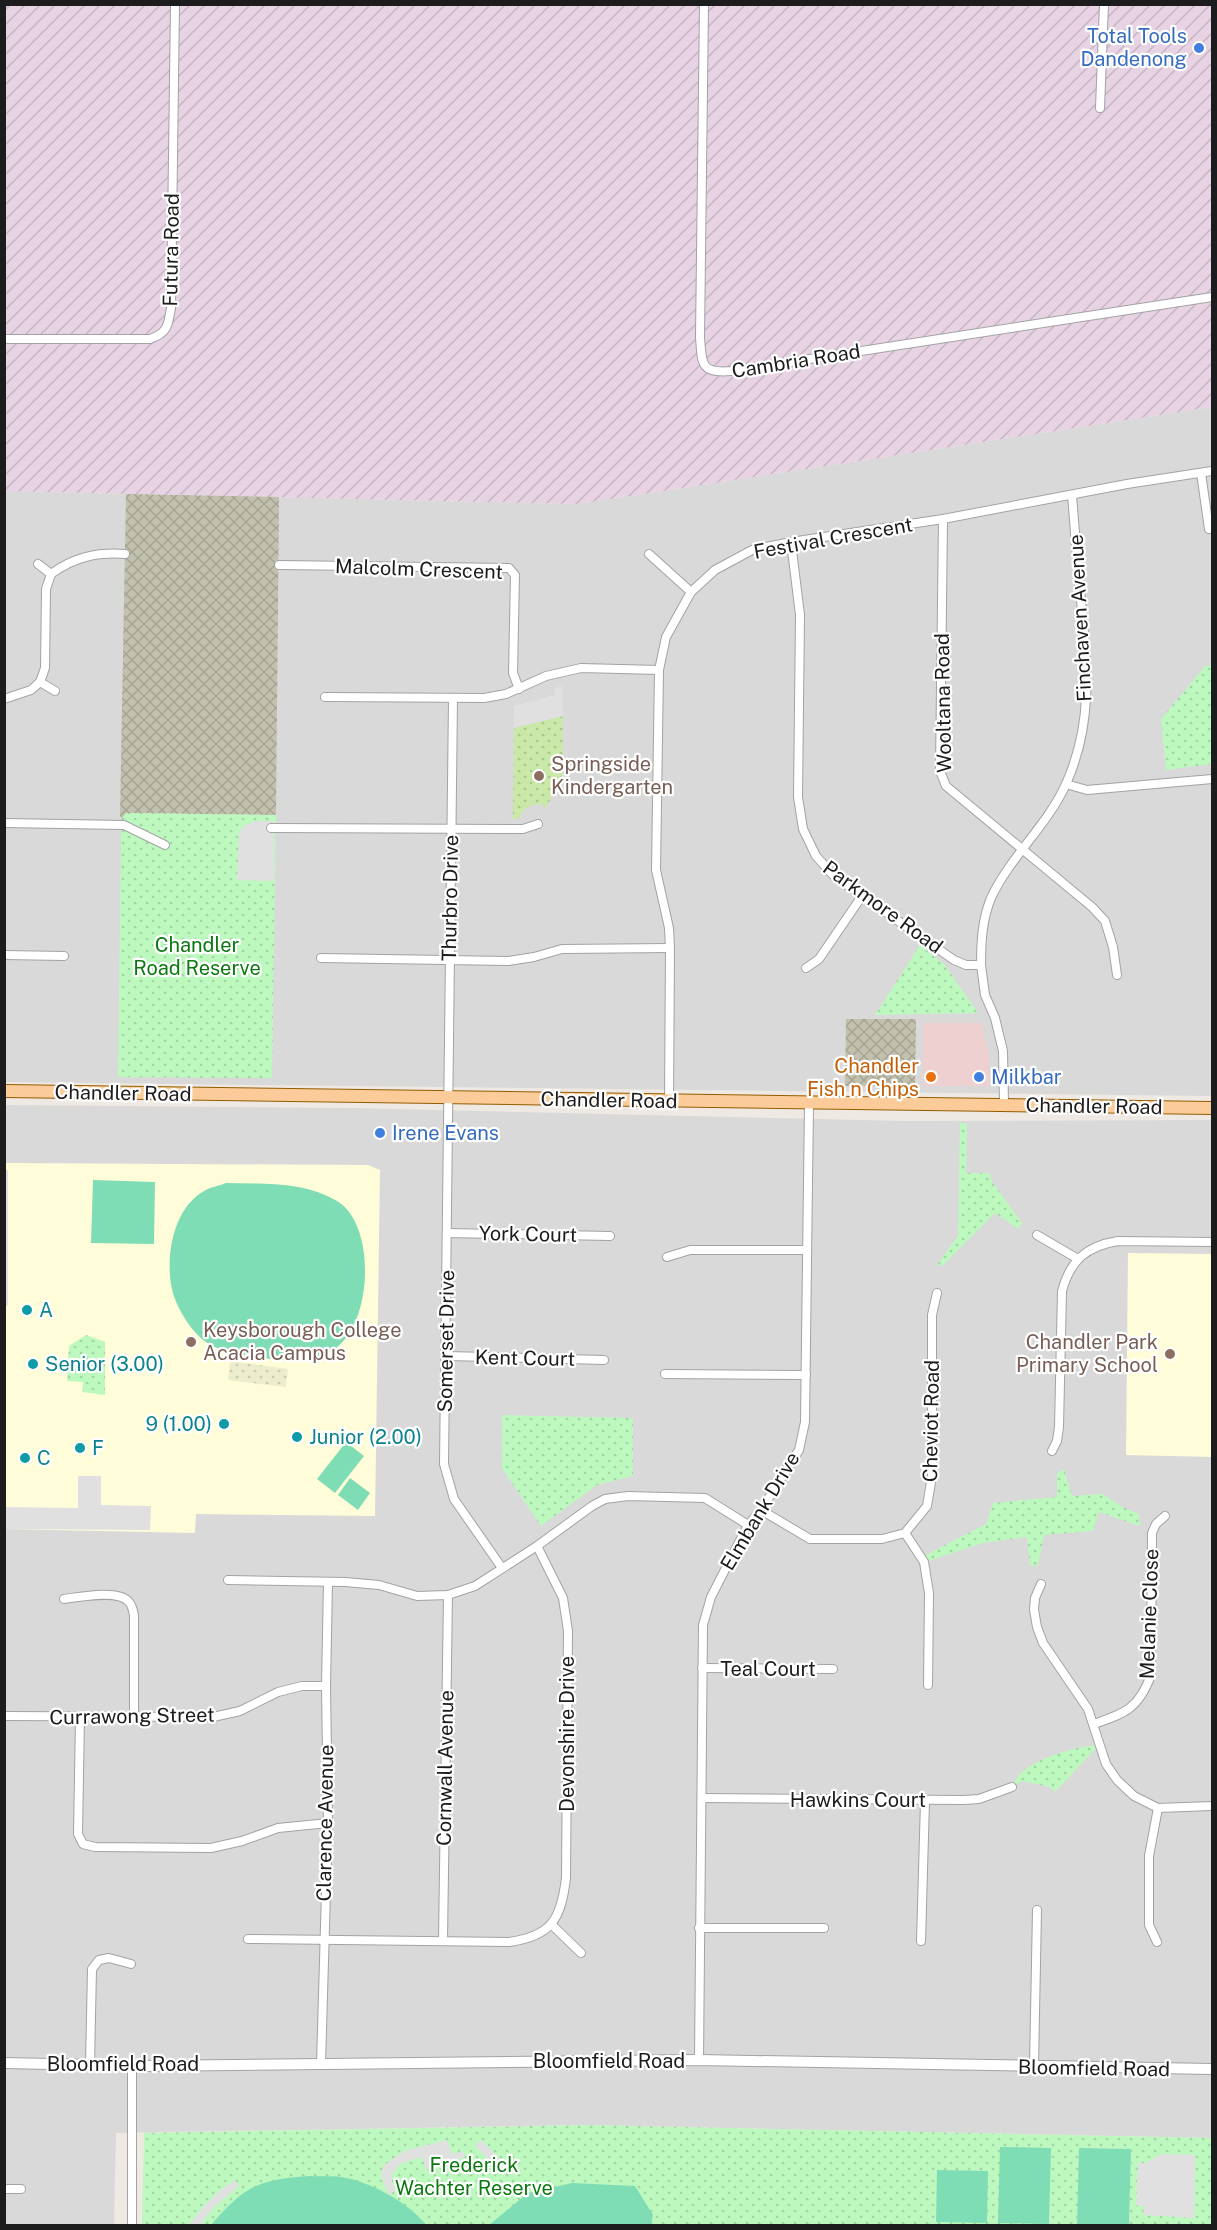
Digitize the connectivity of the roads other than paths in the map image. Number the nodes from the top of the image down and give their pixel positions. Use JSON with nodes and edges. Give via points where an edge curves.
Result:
{"nodes":[{"id":1,"x":175,"y":4,"type":"edge"},
{"id":2,"x":704,"y":4,"type":"edge"},
{"id":3,"x":1104,"y":4,"type":"edge"},
{"id":4,"x":1100,"y":108,"type":"dead end"},
{"id":5,"x":1212,"y":297,"type":"edge"},
{"id":6,"x":4,"y":339,"type":"edge"},
{"id":7,"x":1212,"y":471,"type":"edge"},
{"id":8,"x":1201,"y":473,"type":"junction"},
{"id":9,"x":1072,"y":495,"type":"junction"},
{"id":10,"x":943,"y":519,"type":"junction"},
{"id":11,"x":1209,"y":530,"type":"dead end"},
{"id":12,"x":791,"y":542,"type":"junction"},
{"id":13,"x":125,"y":554,"type":"dead end"},
{"id":14,"x":649,"y":554,"type":"dead end"},
{"id":15,"x":38,"y":564,"type":"dead end"},
{"id":16,"x":279,"y":565,"type":"dead end"},
{"id":17,"x":51,"y":574,"type":"junction"},
{"id":18,"x":692,"y":592,"type":"junction"},
{"id":19,"x":659,"y":670,"type":"junction"},
{"id":20,"x":40,"y":682,"type":"junction"},
{"id":21,"x":519,"y":689,"type":"junction"},
{"id":22,"x":55,"y":691,"type":"dead end"},
{"id":23,"x":325,"y":697,"type":"dead end"},
{"id":24,"x":4,"y":699,"type":"edge"},
{"id":25,"x":453,"y":699,"type":"junction"},
{"id":26,"x":1212,"y":779,"type":"edge"},
{"id":27,"x":1066,"y":784,"type":"junction"},
{"id":28,"x":4,"y":823,"type":"edge"},
{"id":29,"x":538,"y":824,"type":"dead end"},
{"id":30,"x":271,"y":828,"type":"dead end"},
{"id":31,"x":452,"y":830,"type":"junction"},
{"id":32,"x":165,"y":845,"type":"dead end"},
{"id":33,"x":1024,"y":850,"type":"junction"},
{"id":34,"x":862,"y":896,"type":"junction"},
{"id":35,"x":670,"y":948,"type":"junction"},
{"id":36,"x":4,"y":955,"type":"edge"},
{"id":37,"x":64,"y":956,"type":"dead end"},
{"id":38,"x":321,"y":958,"type":"dead end"},
{"id":39,"x":449,"y":962,"type":"junction"},
{"id":40,"x":981,"y":965,"type":"junction"},
{"id":41,"x":806,"y":968,"type":"dead end"},
{"id":42,"x":1117,"y":975,"type":"dead end"},
{"id":43,"x":4,"y":1091,"type":"edge"},
{"id":44,"x":449,"y":1098,"type":"junction"},
{"id":45,"x":669,"y":1101,"type":"junction"},
{"id":46,"x":809,"y":1103,"type":"junction"},
{"id":47,"x":1004,"y":1104,"type":"junction"},
{"id":48,"x":1212,"y":1108,"type":"edge"},
{"id":49,"x":447,"y":1233,"type":"junction"},
{"id":50,"x":1037,"y":1235,"type":"dead end"},
{"id":51,"x":610,"y":1236,"type":"dead end"},
{"id":52,"x":1212,"y":1242,"type":"edge"},
{"id":53,"x":806,"y":1250,"type":"junction"},
{"id":54,"x":667,"y":1257,"type":"dead end"},
{"id":55,"x":1078,"y":1259,"type":"junction"},
{"id":56,"x":937,"y":1293,"type":"dead end"},
{"id":57,"x":446,"y":1356,"type":"junction"},
{"id":58,"x":604,"y":1360,"type":"dead end"},
{"id":59,"x":665,"y":1374,"type":"dead end"},
{"id":60,"x":806,"y":1375,"type":"junction"},
{"id":61,"x":1052,"y":1451,"type":"dead end"},
{"id":62,"x":761,"y":1510,"type":"junction"},
{"id":63,"x":1165,"y":1516,"type":"dead end"},
{"id":64,"x":748,"y":1525,"type":"junction"},
{"id":65,"x":905,"y":1533,"type":"junction"},
{"id":66,"x":537,"y":1546,"type":"junction"},
{"id":67,"x":502,"y":1568,"type":"junction"},
{"id":68,"x":228,"y":1580,"type":"dead end"},
{"id":69,"x":328,"y":1582,"type":"junction"},
{"id":70,"x":1041,"y":1584,"type":"dead end"},
{"id":71,"x":448,"y":1595,"type":"junction"},
{"id":72,"x":64,"y":1599,"type":"dead end"},
{"id":73,"x":702,"y":1668,"type":"junction"},
{"id":74,"x":833,"y":1669,"type":"dead end"},
{"id":75,"x":326,"y":1686,"type":"junction"},
{"id":76,"x":928,"y":1686,"type":"dead end"},
{"id":77,"x":4,"y":1716,"type":"edge"},
{"id":78,"x":80,"y":1717,"type":"junction"},
{"id":79,"x":135,"y":1718,"type":"junction"},
{"id":80,"x":1094,"y":1724,"type":"junction"},
{"id":81,"x":1012,"y":1787,"type":"dead end"},
{"id":82,"x":702,"y":1798,"type":"junction"},
{"id":83,"x":925,"y":1801,"type":"junction"},
{"id":84,"x":1212,"y":1806,"type":"edge"},
{"id":85,"x":1158,"y":1808,"type":"junction"},
{"id":86,"x":328,"y":1823,"type":"junction"},
{"id":87,"x":1037,"y":1910,"type":"dead end"},
{"id":88,"x":552,"y":1925,"type":"junction"},
{"id":89,"x":699,"y":1928,"type":"junction"},
{"id":90,"x":824,"y":1928,"type":"dead end"},
{"id":91,"x":248,"y":1939,"type":"dead end"},
{"id":92,"x":323,"y":1939,"type":"junction"},
{"id":93,"x":443,"y":1940,"type":"junction"},
{"id":94,"x":921,"y":1941,"type":"dead end"},
{"id":95,"x":1157,"y":1942,"type":"dead end"},
{"id":96,"x":581,"y":1953,"type":"dead end"},
{"id":97,"x":131,"y":1964,"type":"dead end"},
{"id":98,"x":699,"y":2060,"type":"junction"},
{"id":99,"x":4,"y":2063,"type":"edge"},
{"id":100,"x":321,"y":2064,"type":"junction"},
{"id":101,"x":90,"y":2065,"type":"junction"},
{"id":102,"x":132,"y":2065,"type":"junction"},
{"id":103,"x":1034,"y":2067,"type":"junction"},
{"id":104,"x":1212,"y":2069,"type":"edge"},
{"id":105,"x":4,"y":2189,"type":"edge"},
{"id":106,"x":21,"y":2189,"type":"dead end"},
{"id":107,"x":132,"y":2226,"type":"edge"}],
"edges":[{"from":1,"to":6,"type":"street","name":"Futura Road","via":[[171,308],[167,326],[161,336],[150,339]]},
{"from":2,"to":5,"type":"street","name":"Cambria Road","via":[[700,337],[701,361],[706,369],[731,371]]},
{"from":3,"to":4,"type":"street"},
{"from":7,"to":8,"type":"street","name":"Festival Crescent"},
{"from":8,"to":9,"type":"street","name":"Festival Crescent"},
{"from":8,"to":11,"type":"street"},
{"from":9,"to":10,"type":"street","name":"Festival Crescent"},
{"from":9,"to":27,"type":"street","name":"Finchaven Avenue","via":[[1087,697],[1082,735]]},
{"from":10,"to":12,"type":"street","name":"Festival Crescent"},
{"from":10,"to":33,"type":"street","name":"Wooltana Road","via":[[940,771],[946,786]]},
{"from":12,"to":18,"type":"street","name":"Festival Crescent","via":[[752,550],[716,570]]},
{"from":12,"to":34,"type":"street","name":"Parkmore Road","via":[[801,631],[800,813],[807,838],[823,866]]},
{"from":13,"to":17,"type":"street","via":[[84,556]]},
{"from":14,"to":18,"type":"street"},
{"from":15,"to":17,"type":"street"},
{"from":16,"to":21,"type":"street","name":"Malcolm Crescent","via":[[509,568],[515,575],[513,673]]},
{"from":17,"to":20,"type":"street","via":[[46,589],[45,668]]},
{"from":18,"to":19,"type":"street","name":"Festival Crescent","via":[[666,637]]},
{"from":19,"to":21,"type":"street","via":[[581,668],[546,676]]},
{"from":19,"to":35,"type":"street","name":"Festival Crescent","via":[[656,870]]},
{"from":20,"to":22,"type":"street"},
{"from":20,"to":24,"type":"street","via":[[31,690]]},
{"from":21,"to":25,"type":"street","via":[[484,698]]},
{"from":23,"to":25,"type":"street"},
{"from":25,"to":31,"type":"street","name":"Thurbro Drive"},
{"from":26,"to":27,"type":"street","via":[[1088,790]]},
{"from":27,"to":33,"type":"street","name":"Finchaven Avenue"},
{"from":28,"to":32,"type":"street","via":[[124,825]]},
{"from":29,"to":31,"type":"street","via":[[523,829]]},
{"from":30,"to":31,"type":"street"},
{"from":31,"to":39,"type":"street","name":"Thurbro Drive"},
{"from":33,"to":40,"type":"street","name":"Finchaven Avenue","via":[[1000,880],[991,899],[983,930]]},
{"from":33,"to":42,"type":"street","name":"Wooltana Road","via":[[1105,921]]},
{"from":34,"to":40,"type":"street","name":"Parkmore Road","via":[[954,960]]},
{"from":34,"to":41,"type":"street","via":[[819,958]]},
{"from":35,"to":39,"type":"street","via":[[562,949],[508,961]]},
{"from":35,"to":45,"type":"street","name":"Festival Crescent"},
{"from":36,"to":37,"type":"street"},
{"from":38,"to":39,"type":"street"},
{"from":39,"to":44,"type":"street","name":"Thurbro Drive"},
{"from":40,"to":47,"type":"street","via":[[985,995],[1002,1044]]},
{"from":43,"to":44,"type":"main road","name":"Chandler Road"},
{"from":44,"to":45,"type":"main road","name":"Chandler Road"},
{"from":44,"to":49,"type":"street","name":"Somerset Drive"},
{"from":45,"to":46,"type":"main road","name":"Chandler Road"},
{"from":46,"to":47,"type":"main road","name":"Chandler Road"},
{"from":46,"to":53,"type":"street","name":"Elmbank Drive"},
{"from":47,"to":48,"type":"main road","name":"Chandler Road"},
{"from":49,"to":51,"type":"street","name":"York Court"},
{"from":49,"to":57,"type":"street","name":"Somerset Drive"},
{"from":50,"to":55,"type":"street"},
{"from":52,"to":55,"type":"street","via":[[1118,1241],[1104,1243]]},
{"from":53,"to":54,"type":"street","via":[[690,1250]]},
{"from":53,"to":60,"type":"street","name":"Elmbank Drive"},
{"from":55,"to":61,"type":"street","via":[[1066,1275],[1062,1291],[1059,1427]]},
{"from":56,"to":65,"type":"street","name":"Cheviot Road","via":[[932,1315],[932,1476],[927,1506]]},
{"from":57,"to":58,"type":"street","name":"Kent Court"},
{"from":57,"to":67,"type":"street","name":"Somerset Drive","via":[[444,1464],[454,1499]]},
{"from":59,"to":60,"type":"street"},
{"from":60,"to":62,"type":"street","name":"Elmbank Drive","via":[[805,1422],[799,1450]]},
{"from":62,"to":64,"type":"street","name":"Elmbank Drive"},
{"from":62,"to":65,"type":"street","via":[[810,1539],[882,1539]]},
{"from":63,"to":80,"type":"street","name":"Melanie Close","via":[[1152,1533],[1151,1675],[1136,1704],[1122,1714]]},
{"from":64,"to":66,"type":"street","via":[[705,1498],[628,1496],[605,1499],[592,1506]]},
{"from":64,"to":73,"type":"street","name":"Elmbank Drive","via":[[711,1597],[703,1625]]},
{"from":65,"to":76,"type":"street","via":[[924,1562],[929,1593]]},
{"from":66,"to":67,"type":"street"},
{"from":66,"to":88,"type":"street","name":"Devonshire Drive","via":[[563,1598],[568,1631],[566,1878],[560,1910]]},
{"from":67,"to":71,"type":"street","via":[[475,1586]]},
{"from":68,"to":69,"type":"street"},
{"from":69,"to":71,"type":"street","via":[[379,1585],[417,1596]]},
{"from":69,"to":75,"type":"street","name":"Clarence Avenue"},
{"from":70,"to":80,"type":"street","via":[[1034,1610],[1043,1643],[1080,1695]]},
{"from":71,"to":93,"type":"street","name":"Cornwall Avenue"},
{"from":72,"to":79,"type":"street","via":[[111,1594],[128,1600],[134,1615]]},
{"from":73,"to":74,"type":"street","name":"Teal Court"},
{"from":73,"to":82,"type":"street","name":"Elmbank Drive"},
{"from":75,"to":79,"type":"street","name":"Currawong Street","via":[[278,1692],[240,1711],[213,1717]]},
{"from":75,"to":86,"type":"street","name":"Clarence Avenue"},
{"from":77,"to":78,"type":"street","name":"Currawong Street"},
{"from":78,"to":79,"type":"street","name":"Currawong Street"},
{"from":78,"to":86,"type":"street","via":[[78,1834],[83,1844],[211,1848],[278,1828]]},
{"from":80,"to":85,"type":"street","via":[[1106,1764],[1117,1779],[1134,1796]]},
{"from":81,"to":83,"type":"street","name":"Hawkins Court","via":[[979,1799]]},
{"from":82,"to":83,"type":"street","name":"Hawkins Court"},
{"from":82,"to":89,"type":"street","name":"Elmbank Drive"},
{"from":83,"to":94,"type":"street"},
{"from":84,"to":85,"type":"street"},
{"from":85,"to":95,"type":"street","via":[[1149,1856],[1149,1925]]},
{"from":86,"to":92,"type":"street","name":"Clarence Avenue"},
{"from":87,"to":103,"type":"street"},
{"from":88,"to":93,"type":"street","via":[[526,1940]]},
{"from":88,"to":96,"type":"street"},
{"from":89,"to":90,"type":"street"},
{"from":89,"to":98,"type":"street","name":"Elmbank Drive"},
{"from":91,"to":92,"type":"street"},
{"from":92,"to":93,"type":"street"},
{"from":92,"to":100,"type":"street","name":"Clarence Avenue"},
{"from":97,"to":101,"type":"street","via":[[99,1960],[92,1969]]},
{"from":98,"to":100,"type":"street","name":"Bloomfield Road"},
{"from":98,"to":103,"type":"street","name":"Bloomfield Road"},
{"from":99,"to":101,"type":"street","name":"Bloomfield Road"},
{"from":100,"to":102,"type":"street","name":"Bloomfield Road"},
{"from":101,"to":102,"type":"street","name":"Bloomfield Road"},
{"from":102,"to":107,"type":"street"},
{"from":103,"to":104,"type":"street","name":"Bloomfield Road"},
{"from":105,"to":106,"type":"street"}]}
